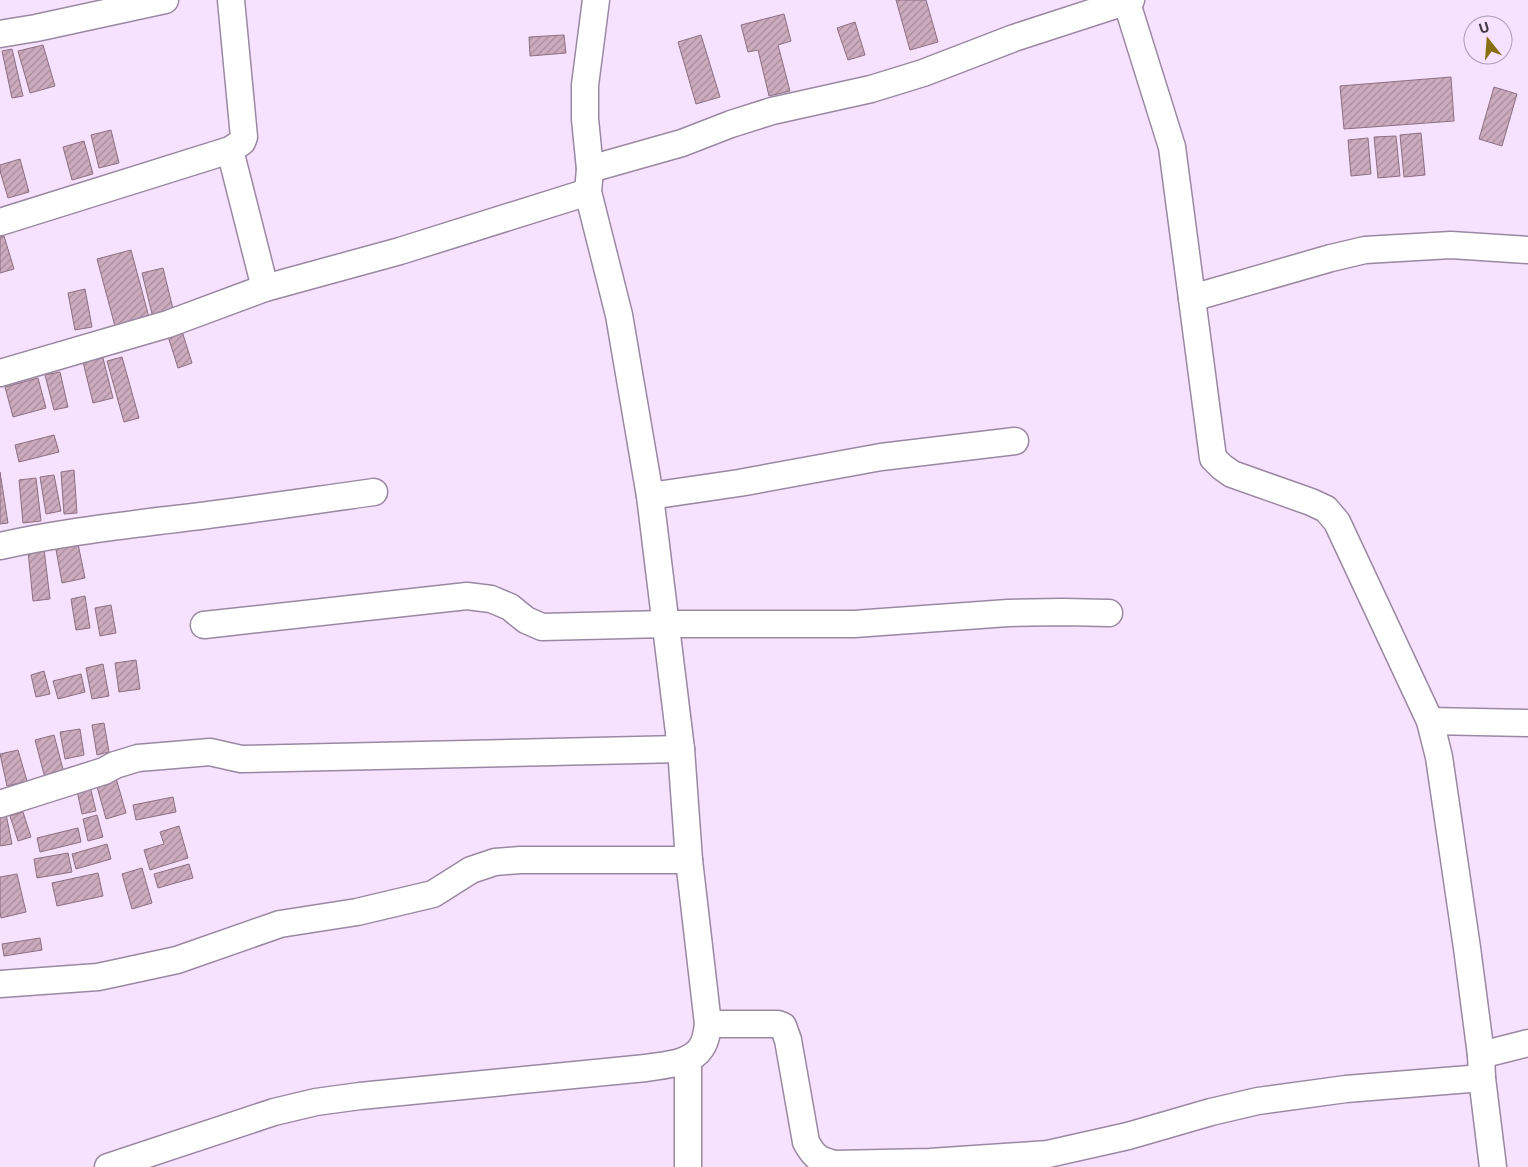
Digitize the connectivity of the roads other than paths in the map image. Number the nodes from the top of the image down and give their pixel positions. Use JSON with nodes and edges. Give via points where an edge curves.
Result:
{"nodes":[{"id":1,"x":164,"y":0,"type":"edge"},
{"id":2,"x":232,"y":0,"type":"edge"},
{"id":3,"x":596,"y":0,"type":"edge"},
{"id":4,"x":1128,"y":0,"type":"edge"},
{"id":5,"x":0,"y":34,"type":"edge"},
{"id":6,"x":230,"y":150,"type":"junction"},
{"id":7,"x":589,"y":180,"type":"junction"},
{"id":8,"x":0,"y":222,"type":"edge"},
{"id":9,"x":1528,"y":250,"type":"edge"},
{"id":10,"x":265,"y":288,"type":"junction"},
{"id":11,"x":1192,"y":298,"type":"junction"},
{"id":12,"x":0,"y":373,"type":"edge"},
{"id":13,"x":1015,"y":441,"type":"dead end"},
{"id":14,"x":374,"y":492,"type":"dead end"},
{"id":15,"x":650,"y":496,"type":"junction"},
{"id":16,"x":0,"y":546,"type":"edge"},
{"id":17,"x":1109,"y":613,"type":"dead end"},
{"id":18,"x":665,"y":624,"type":"junction"},
{"id":19,"x":204,"y":625,"type":"dead end"},
{"id":20,"x":1430,"y":721,"type":"junction"},
{"id":21,"x":1528,"y":723,"type":"edge"},
{"id":22,"x":681,"y":749,"type":"junction"},
{"id":23,"x":0,"y":804,"type":"edge"},
{"id":24,"x":689,"y":860,"type":"junction"},
{"id":25,"x":0,"y":984,"type":"edge"},
{"id":26,"x":708,"y":1024,"type":"junction"},
{"id":27,"x":1528,"y":1043,"type":"edge"},
{"id":28,"x":688,"y":1059,"type":"junction"},
{"id":29,"x":1482,"y":1067,"type":"junction"},
{"id":30,"x":1048,"y":1160,"type":"edge"},
{"id":31,"x":930,"y":1164,"type":"edge"},
{"id":32,"x":108,"y":1167,"type":"edge"},
{"id":33,"x":688,"y":1167,"type":"edge"},
{"id":34,"x":1493,"y":1167,"type":"edge"}],
"edges":[{"from":1,"to":5,"type":"street"},
{"from":2,"to":6,"type":"street","via":[[244,138]]},
{"from":3,"to":7,"type":"street","via":[[585,85]]},
{"from":4,"to":7,"type":"street","via":[[872,89],[772,111],[731,124]]},
{"from":4,"to":11,"type":"street","via":[[1172,147]]},
{"from":6,"to":8,"type":"street"},
{"from":6,"to":10,"type":"street"},
{"from":7,"to":10,"type":"street","via":[[400,251]]},
{"from":7,"to":15,"type":"street","via":[[620,315]]},
{"from":9,"to":11,"type":"street","via":[[1451,244],[1365,250]]},
{"from":10,"to":12,"type":"street","via":[[168,324]]},
{"from":11,"to":20,"type":"street","via":[[1213,458],[1232,474],[1326,509],[1337,522]]},
{"from":13,"to":15,"type":"street","via":[[881,457]]},
{"from":14,"to":16,"type":"street","via":[[37,537]]},
{"from":15,"to":18,"type":"street"},
{"from":17,"to":18,"type":"street","via":[[998,613],[854,624]]},
{"from":18,"to":19,"type":"street","via":[[542,627],[491,599],[468,596]]},
{"from":18,"to":22,"type":"street"},
{"from":20,"to":21,"type":"street"},
{"from":20,"to":29,"type":"street","via":[[1439,758]]},
{"from":22,"to":23,"type":"street","via":[[251,759],[210,752],[138,758]]},
{"from":22,"to":24,"type":"street"},
{"from":24,"to":25,"type":"street","via":[[495,862],[471,870],[433,894],[357,912],[280,924],[177,960],[98,977]]},
{"from":24,"to":26,"type":"street"},
{"from":26,"to":28,"type":"street","via":[[701,1049]]},
{"from":26,"to":31,"type":"street","via":[[783,1026],[806,1142],[822,1161],[835,1164]]},
{"from":27,"to":29,"type":"street"},
{"from":28,"to":32,"type":"street","via":[[637,1069],[316,1102],[274,1112]]},
{"from":28,"to":33,"type":"street"},
{"from":29,"to":30,"type":"street","via":[[1258,1101]]},
{"from":29,"to":34,"type":"street"},
{"from":30,"to":31,"type":"street"}]}
